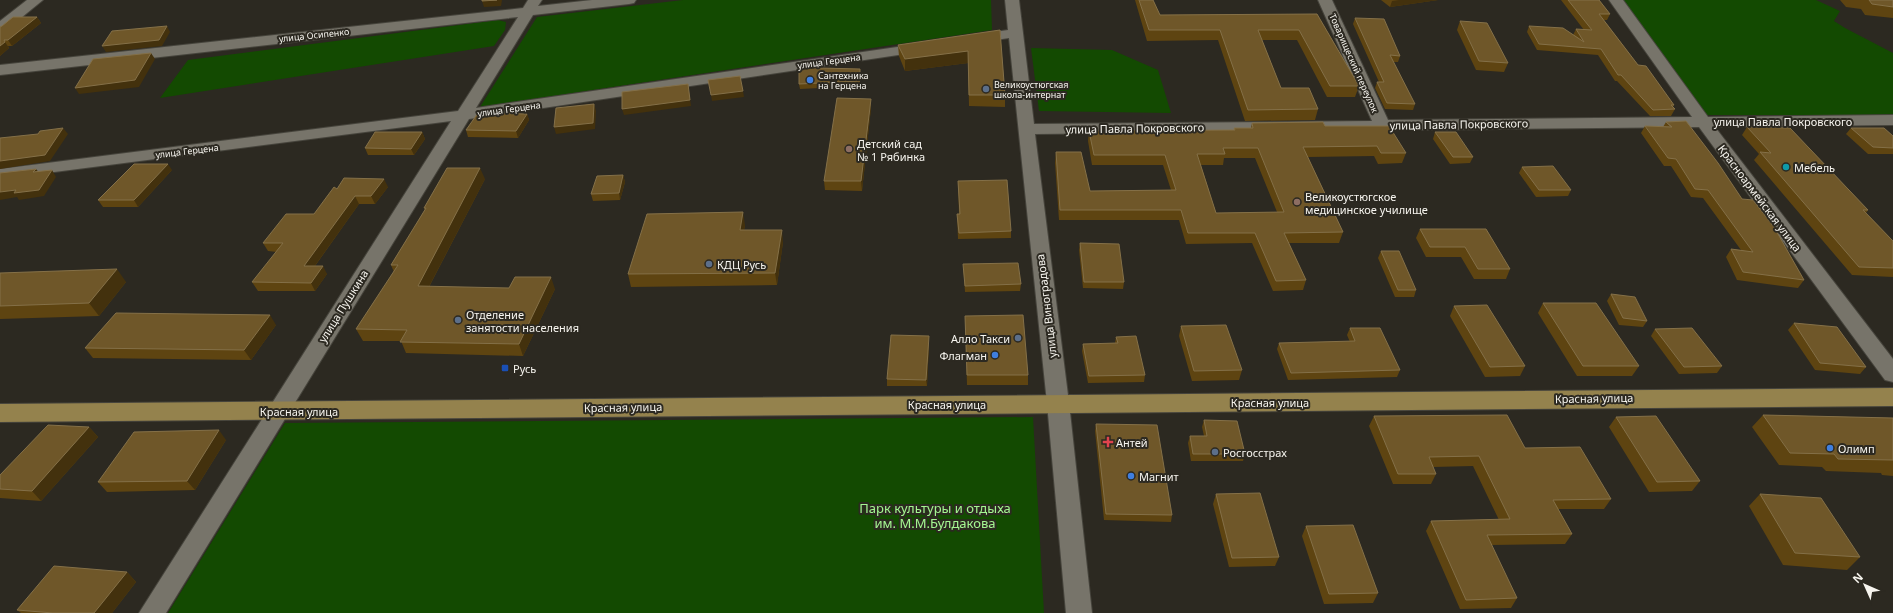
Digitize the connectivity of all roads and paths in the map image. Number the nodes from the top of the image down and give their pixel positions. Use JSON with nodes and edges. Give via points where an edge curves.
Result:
{"nodes":[{"id":1,"x":36,"y":0,"type":"edge"},
{"id":2,"x":629,"y":0,"type":"edge"},
{"id":3,"x":1012,"y":0,"type":"edge"},
{"id":4,"x":1325,"y":0,"type":"edge"},
{"id":5,"x":1616,"y":0,"type":"edge"},
{"id":6,"x":531,"y":6,"type":"edge"},
{"id":7,"x":0,"y":28,"type":"edge"},
{"id":8,"x":1016,"y":33,"type":"junction"},
{"id":9,"x":963,"y":41,"type":"edge"},
{"id":10,"x":942,"y":44,"type":"edge"},
{"id":11,"x":0,"y":70,"type":"edge"},
{"id":12,"x":462,"y":116,"type":"junction"},
{"id":13,"x":1893,"y":120,"type":"edge"},
{"id":14,"x":1702,"y":121,"type":"junction"},
{"id":15,"x":1382,"y":125,"type":"junction"},
{"id":16,"x":1026,"y":129,"type":"junction"},
{"id":17,"x":0,"y":174,"type":"edge"},
{"id":18,"x":1893,"y":374,"type":"edge"},
{"id":19,"x":1893,"y":398,"type":"edge"},
{"id":20,"x":1058,"y":403,"type":"junction"},
{"id":21,"x":277,"y":411,"type":"junction"},
{"id":22,"x":0,"y":413,"type":"edge"},
{"id":23,"x":152,"y":613,"type":"edge"},
{"id":24,"x":1079,"y":613,"type":"edge"}],
"edges":[{"from":1,"to":7,"type":"street"},
{"from":2,"to":6,"type":"street","name":"улица Осипенко"},
{"from":3,"to":8,"type":"street","name":"улица Виноградова"},
{"from":4,"to":15,"type":"street","name":"Товарищеский переулок"},
{"from":5,"to":14,"type":"street","name":"Красноармейская улица"},
{"from":6,"to":11,"type":"street","name":"улица Осипенко"},
{"from":6,"to":12,"type":"street","name":"улица Пушкина"},
{"from":8,"to":9,"type":"street"},
{"from":8,"to":16,"type":"street","name":"улица Виноградова"},
{"from":10,"to":12,"type":"street","name":"улица Герцена"},
{"from":12,"to":17,"type":"street","name":"улица Герцена"},
{"from":12,"to":21,"type":"street","name":"улица Пушкина"},
{"from":13,"to":14,"type":"street","name":"улица Павла Покровского"},
{"from":14,"to":15,"type":"street","name":"улица Павла Покровского"},
{"from":14,"to":18,"type":"street","name":"Красноармейская улица"},
{"from":15,"to":16,"type":"street","name":"улица Павла Покровского"},
{"from":16,"to":20,"type":"street","name":"улица Виноградова"},
{"from":19,"to":20,"type":"main road","name":"Красная улица"},
{"from":20,"to":21,"type":"main road","name":"Красная улица"},
{"from":20,"to":24,"type":"street","name":"улица Виноградова"},
{"from":21,"to":22,"type":"main road","name":"Красная улица"},
{"from":21,"to":23,"type":"street","name":"улица Пушкина"}]}
